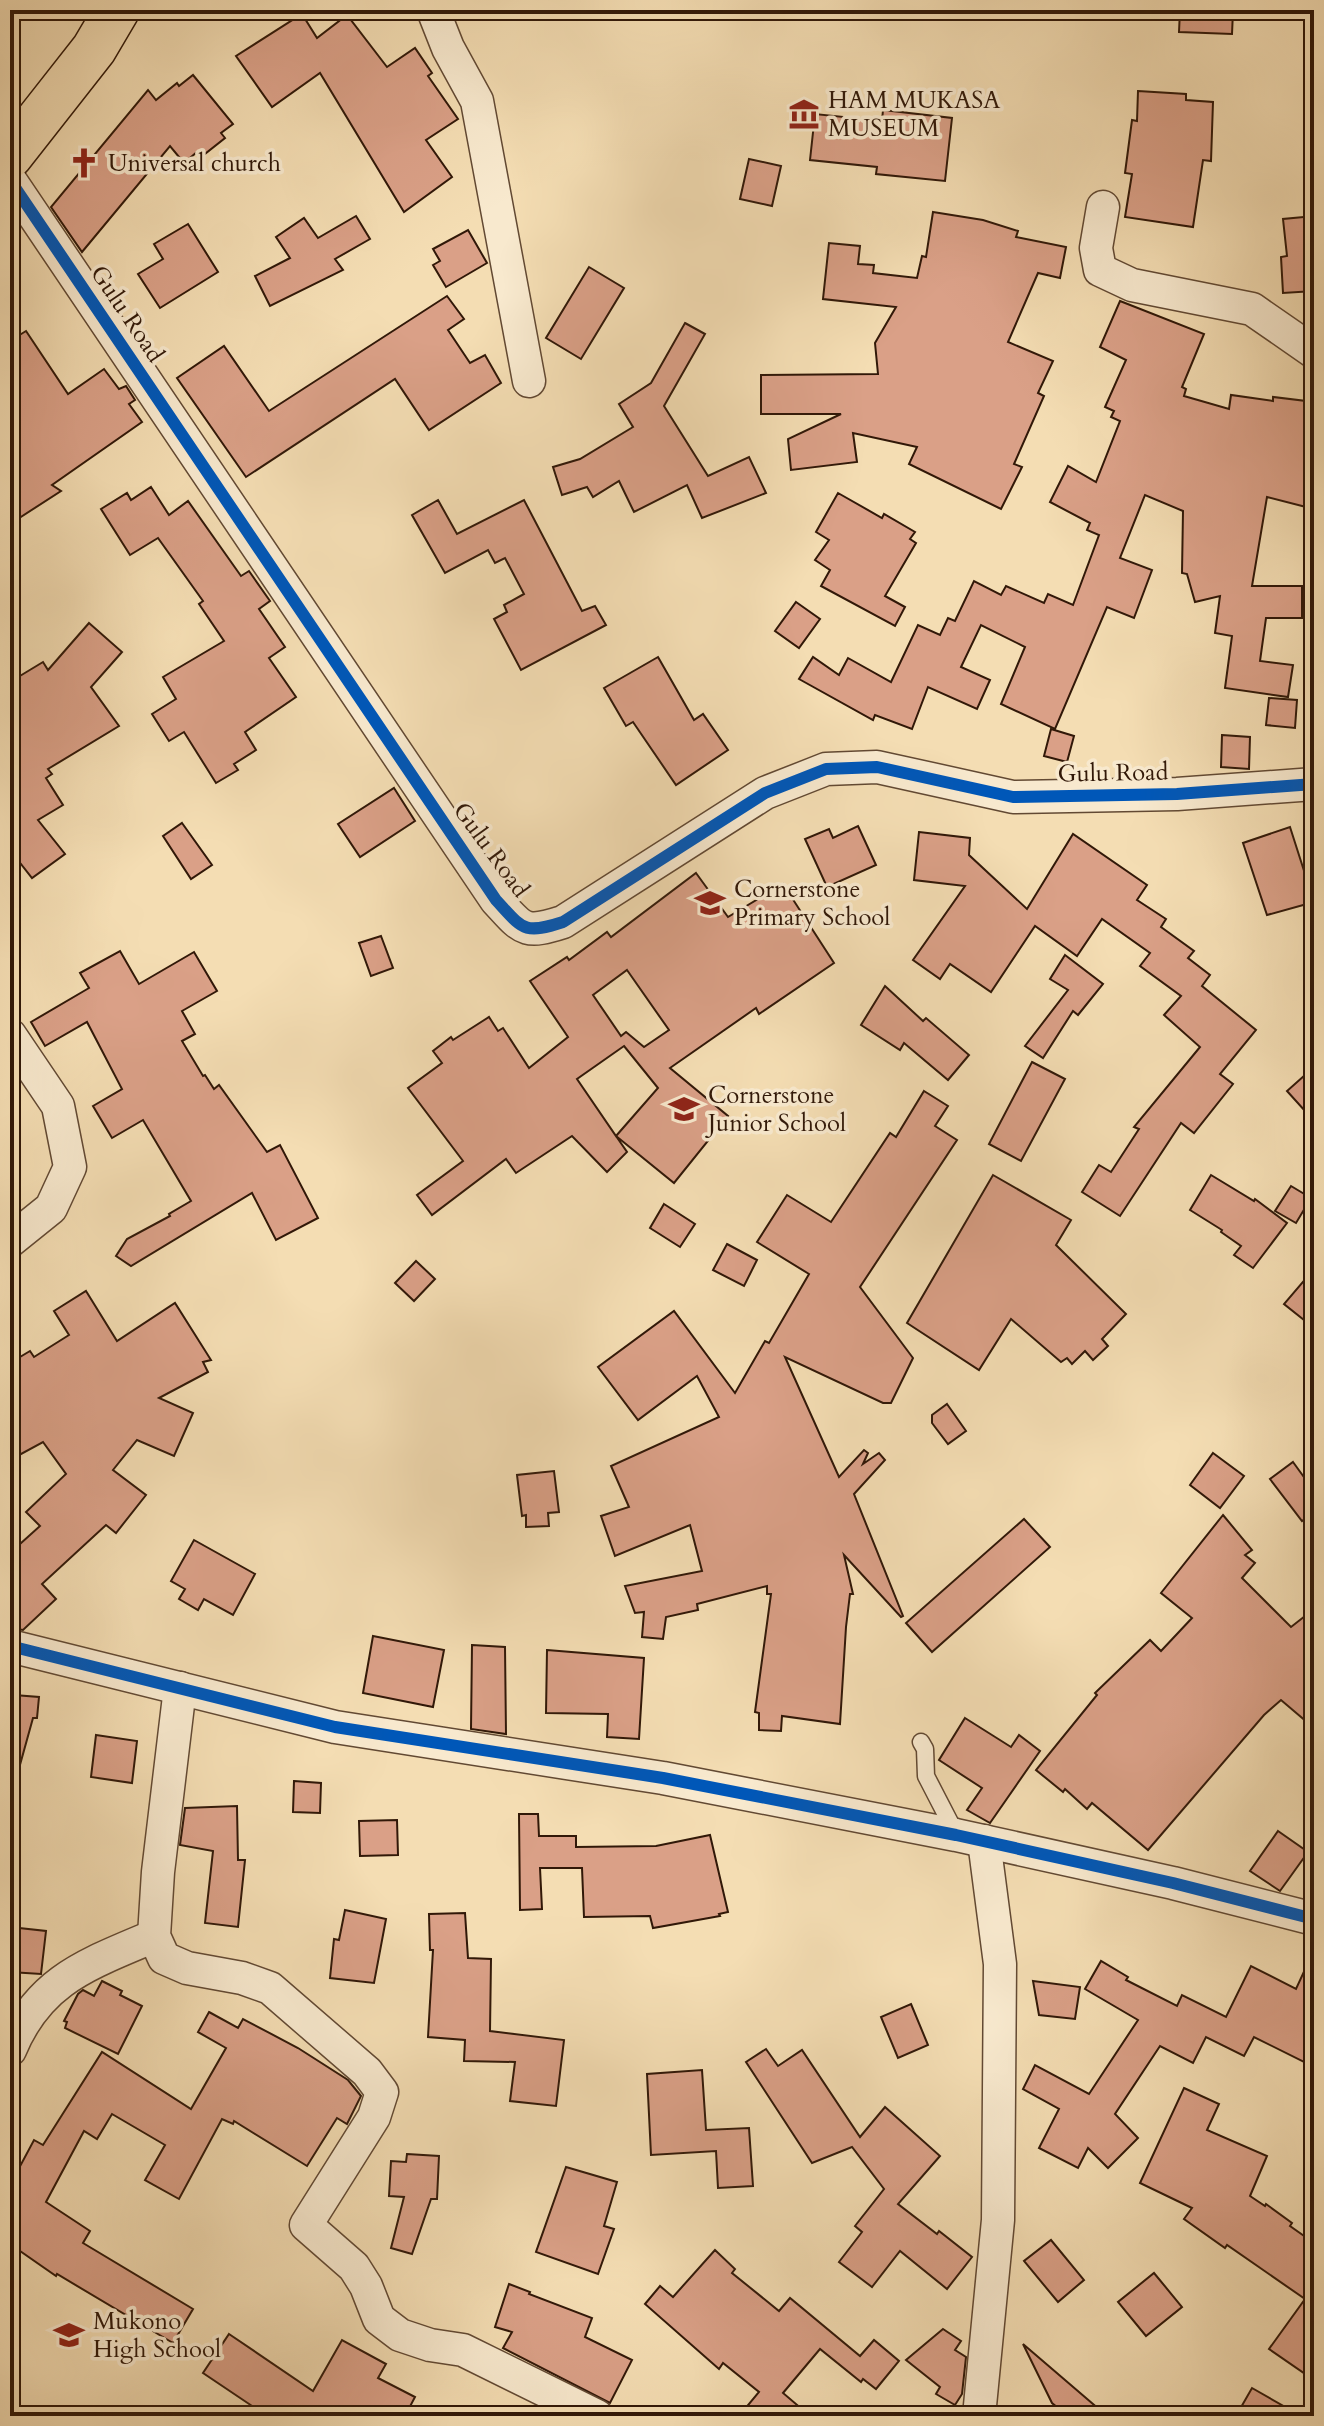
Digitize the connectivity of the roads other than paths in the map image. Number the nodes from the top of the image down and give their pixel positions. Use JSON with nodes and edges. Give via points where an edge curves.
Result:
{"nodes":[{"id":1,"x":117,"y":10,"type":"edge"},
{"id":2,"x":433,"y":10,"type":"edge"},
{"id":3,"x":10,"y":156,"type":"edge"},
{"id":4,"x":10,"y":180,"type":"edge"},
{"id":5,"x":1103,"y":207,"type":"dead end"},
{"id":6,"x":1314,"y":352,"type":"edge"},
{"id":7,"x":529,"y":381,"type":"dead end"},
{"id":8,"x":1314,"y":784,"type":"edge"},
{"id":9,"x":10,"y":1035,"type":"edge"},
{"id":10,"x":10,"y":1241,"type":"edge"},
{"id":11,"x":10,"y":1646,"type":"edge"},
{"id":12,"x":180,"y":1688,"type":"junction"},
{"id":13,"x":921,"y":1742,"type":"dead end"},
{"id":14,"x":911,"y":1762,"type":"dead end"},
{"id":15,"x":926,"y":1776,"type":"junction"},
{"id":16,"x":970,"y":1838,"type":"junction"},
{"id":17,"x":1314,"y":1919,"type":"edge"},
{"id":18,"x":154,"y":1936,"type":"junction"},
{"id":19,"x":10,"y":2050,"type":"edge"},
{"id":20,"x":597,"y":2416,"type":"edge"},
{"id":21,"x":979,"y":2416,"type":"edge"}],
"edges":[{"from":1,"to":3,"type":"main road","via":[[94,49]]},
{"from":2,"to":7,"type":"street","via":[[477,101]]},
{"from":4,"to":8,"type":"street","name":"Gulu Road","via":[[496,900],[521,926],[538,930],[563,922],[765,793],[826,769],[877,767],[1013,797],[1177,794]]},
{"from":5,"to":6,"type":"street","via":[[1096,248],[1100,270],[1132,285],[1252,309]]},
{"from":9,"to":10,"type":"street","via":[[58,1106],[70,1167],[51,1208]]},
{"from":11,"to":12,"type":"street"},
{"from":12,"to":16,"type":"street","via":[[335,1727],[663,1778]]},
{"from":12,"to":18,"type":"street"},
{"from":13,"to":15,"type":"lane"},
{"from":14,"to":15,"type":"lane"},
{"from":15,"to":16,"type":"lane"},
{"from":16,"to":17,"type":"street"},
{"from":16,"to":21,"type":"street","via":[[1000,1964],[998,2220]]},
{"from":18,"to":19,"type":"street","via":[[83,1967],[39,1999]]},
{"from":18,"to":20,"type":"street","via":[[164,1958],[270,1988],[367,2072],[382,2092],[374,2117],[306,2225],[354,2267],[379,2319],[400,2335],[463,2350]]}]}
